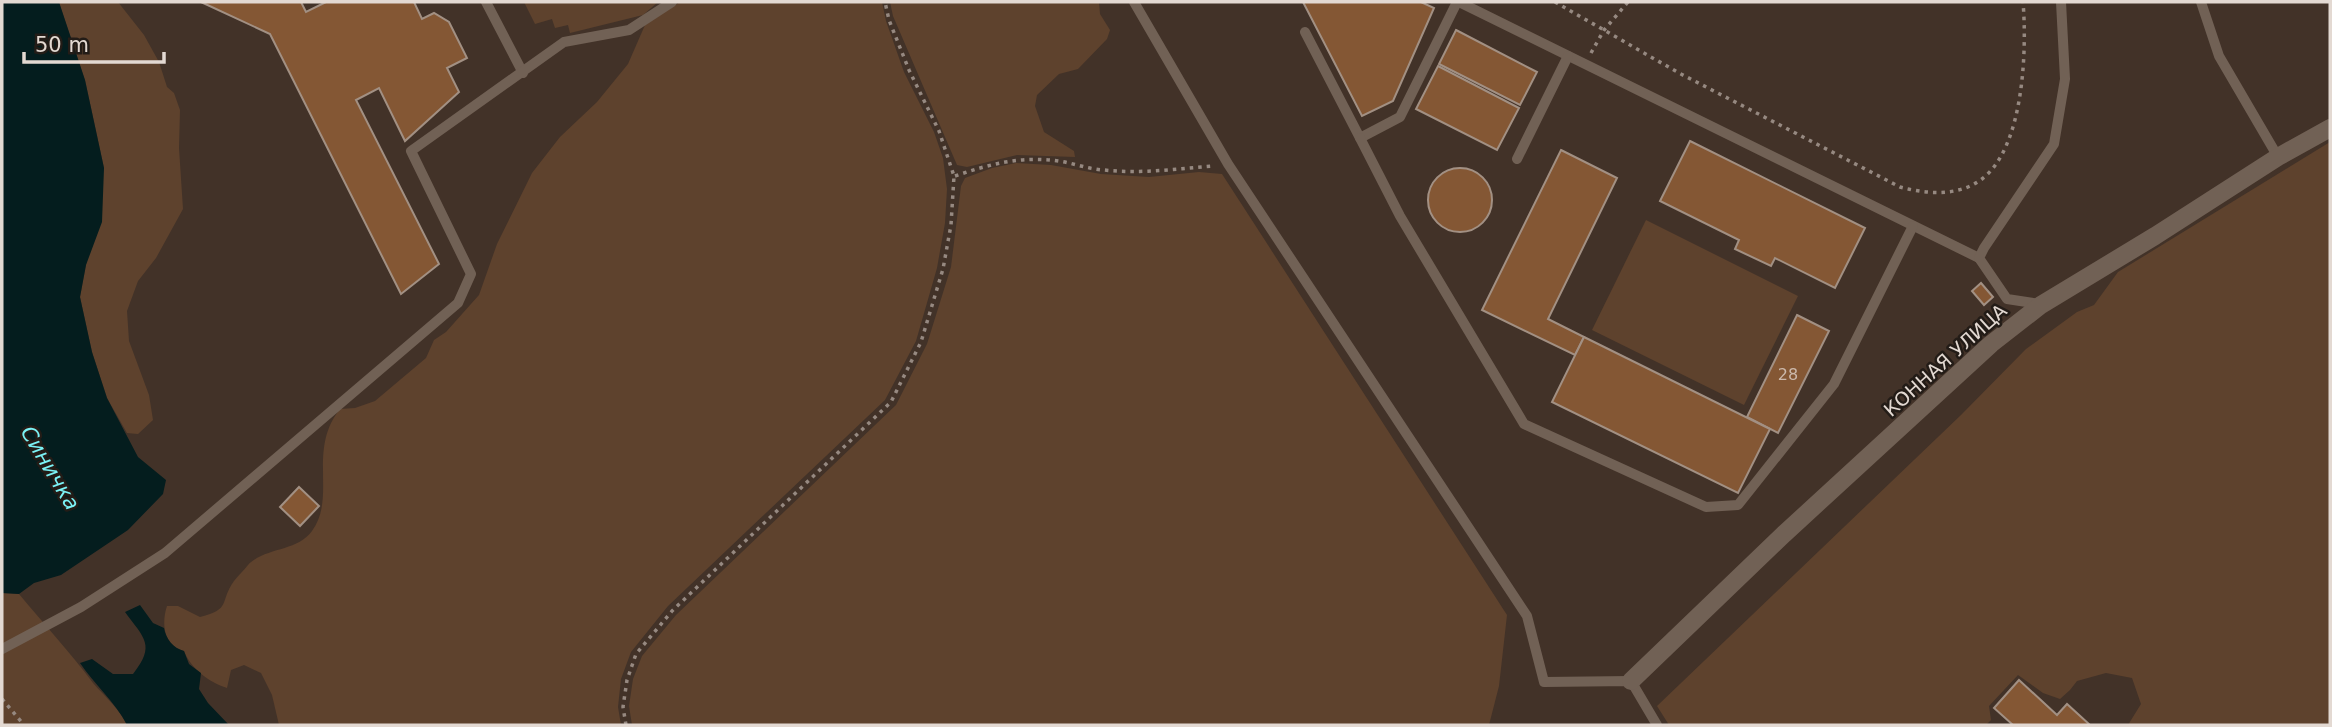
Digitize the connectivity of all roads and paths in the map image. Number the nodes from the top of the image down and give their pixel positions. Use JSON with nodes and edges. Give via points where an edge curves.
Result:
{"nodes":[{"id":1,"x":485,"y":2,"type":"edge"},
{"id":2,"x":671,"y":2,"type":"edge"},
{"id":3,"x":885,"y":2,"type":"edge"},
{"id":4,"x":1134,"y":2,"type":"edge"},
{"id":5,"x":1458,"y":2,"type":"edge"},
{"id":6,"x":1555,"y":2,"type":"edge"},
{"id":7,"x":1628,"y":2,"type":"edge"},
{"id":8,"x":2023,"y":2,"type":"edge"},
{"id":9,"x":2062,"y":2,"type":"edge"},
{"id":10,"x":2201,"y":2,"type":"edge"},
{"id":11,"x":1604,"y":30,"type":"junction"},
{"id":12,"x":1305,"y":32,"type":"dead end"},
{"id":13,"x":1568,"y":56,"type":"junction"},
{"id":14,"x":1585,"y":64,"type":"junction"},
{"id":15,"x":523,"y":73,"type":"junction"},
{"id":16,"x":2330,"y":128,"type":"edge"},
{"id":17,"x":1360,"y":138,"type":"junction"},
{"id":18,"x":2278,"y":157,"type":"junction"},
{"id":19,"x":1517,"y":159,"type":"dead end"},
{"id":20,"x":1228,"y":164,"type":"junction"},
{"id":21,"x":954,"y":176,"type":"junction"},
{"id":22,"x":1913,"y":226,"type":"junction"},
{"id":23,"x":1979,"y":258,"type":"junction"},
{"id":24,"x":2041,"y":304,"type":"junction"},
{"id":25,"x":2,"y":649,"type":"edge"},
{"id":26,"x":1631,"y":681,"type":"junction"},
{"id":27,"x":2,"y":699,"type":"edge"},
{"id":28,"x":24,"y":725,"type":"edge"},
{"id":29,"x":626,"y":725,"type":"edge"},
{"id":30,"x":1657,"y":725,"type":"edge"}],
"edges":[{"from":1,"to":15,"type":"lane"},
{"from":2,"to":15,"type":"lane","via":[[629,30],[564,42]]},
{"from":3,"to":21,"type":"path"},
{"from":4,"to":20,"type":"lane"},
{"from":5,"to":13,"type":"lane"},
{"from":5,"to":17,"type":"lane","via":[[1400,117]]},
{"from":6,"to":11,"type":"path"},
{"from":7,"to":11,"type":"path"},
{"from":8,"to":11,"type":"path","via":[[2023,67],[2011,134],[1983,179],[1942,193],[1900,187]]},
{"from":9,"to":23,"type":"lane","via":[[2065,79],[2054,144]]},
{"from":10,"to":18,"type":"lane","via":[[2219,56]]},
{"from":11,"to":14,"type":"path"},
{"from":12,"to":17,"type":"lane"},
{"from":13,"to":14,"type":"lane"},
{"from":13,"to":19,"type":"lane"},
{"from":14,"to":22,"type":"lane"},
{"from":15,"to":25,"type":"lane","via":[[411,151],[471,274],[458,303],[165,553],[81,607]]},
{"from":16,"to":18,"type":"street","name":"КОННАЯ УЛИЦА"},
{"from":17,"to":22,"type":"lane","via":[[1524,424],[1706,507],[1738,505],[1834,384]]},
{"from":18,"to":24,"type":"street","name":"КОННАЯ УЛИЦА"},
{"from":20,"to":21,"type":"path","via":[[1149,172],[1017,159]]},
{"from":20,"to":26,"type":"lane","via":[[1527,616],[1544,682]]},
{"from":21,"to":29,"type":"path","via":[[943,269],[921,342],[891,402],[672,611],[636,654],[623,707]]},
{"from":22,"to":23,"type":"lane"},
{"from":23,"to":24,"type":"lane","via":[[2007,299]]},
{"from":24,"to":26,"type":"street","name":"КОННАЯ УЛИЦА","via":[[1991,344],[1784,534]]},
{"from":26,"to":30,"type":"lane"},
{"from":27,"to":28,"type":"path"}]}
